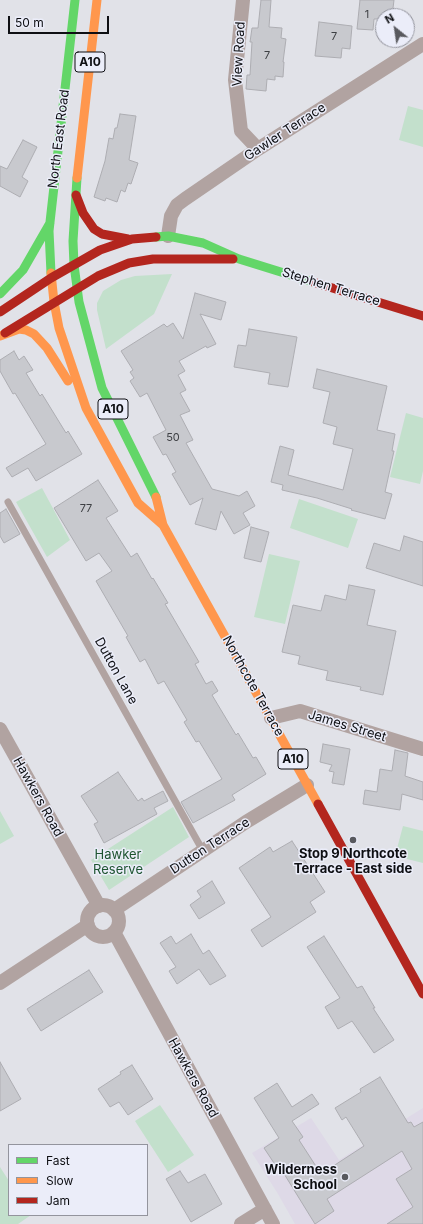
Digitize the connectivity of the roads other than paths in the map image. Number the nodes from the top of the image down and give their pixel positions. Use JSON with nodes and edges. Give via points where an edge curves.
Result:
{"nodes":[{"id":1,"x":75,"y":0,"type":"edge"},
{"id":2,"x":97,"y":0,"type":"edge"},
{"id":3,"x":243,"y":0,"type":"edge"},
{"id":4,"x":423,"y":44,"type":"edge"},
{"id":5,"x":258,"y":149,"type":"junction"},
{"id":6,"x":76,"y":194,"type":"junction"},
{"id":7,"x":50,"y":223,"type":"junction"},
{"id":8,"x":168,"y":236,"type":"junction"},
{"id":9,"x":132,"y":239,"type":"junction"},
{"id":10,"x":239,"y":259,"type":"junction"},
{"id":11,"x":74,"y":265,"type":"junction"},
{"id":12,"x":51,"y":278,"type":"junction"},
{"id":13,"x":77,"y":288,"type":"junction"},
{"id":14,"x":0,"y":294,"type":"edge"},
{"id":15,"x":54,"y":302,"type":"junction"},
{"id":16,"x":0,"y":312,"type":"edge"},
{"id":17,"x":423,"y":316,"type":"edge"},
{"id":18,"x":0,"y":336,"type":"edge"},
{"id":19,"x":86,"y":408,"type":"junction"},
{"id":20,"x":8,"y":502,"type":"dead end"},
{"id":21,"x":163,"y":525,"type":"junction"},
{"id":22,"x":271,"y":718,"type":"junction"},
{"id":23,"x":0,"y":729,"type":"edge"},
{"id":24,"x":423,"y":749,"type":"edge"},
{"id":25,"x":307,"y":785,"type":"junction"},
{"id":26,"x":203,"y":851,"type":"junction"},
{"id":27,"x":99,"y":906,"type":"junction"},
{"id":28,"x":114,"y":910,"type":"junction"},
{"id":29,"x":88,"y":925,"type":"junction"},
{"id":30,"x":114,"y":932,"type":"junction"},
{"id":31,"x":0,"y":983,"type":"edge"},
{"id":32,"x":423,"y":994,"type":"edge"},
{"id":33,"x":265,"y":1210,"type":"junction"},
{"id":34,"x":241,"y":1224,"type":"edge"},
{"id":35,"x":273,"y":1224,"type":"edge"}],
"edges":[{"from":1,"to":7,"type":"main road","name":"North East Road","number":"A10"},
{"from":2,"to":6,"type":"main road","name":"North East Road","number":"A10"},
{"from":3,"to":5,"type":"street","name":"View Road","via":[[235,80],[242,131]]},
{"from":4,"to":5,"type":"street","name":"Gawler Terrace"},
{"from":5,"to":8,"type":"street","name":"Gawler Terrace","via":[[177,205],[171,216]]},
{"from":6,"to":9,"type":"main road","via":[[83,213],[94,230],[110,236]]},
{"from":6,"to":11,"type":"main road","name":"North East Road","number":"A10"},
{"from":7,"to":12,"type":"main road","name":"North East Road","number":"A10"},
{"from":7,"to":14,"type":"main road","via":[[24,270]]},
{"from":8,"to":9,"type":"main road","name":"Stephen Terrace"},
{"from":8,"to":10,"type":"main road","name":"Stephen Terrace","via":[[204,242]]},
{"from":9,"to":11,"type":"main road","name":"Stephen Terrace","via":[[105,248]]},
{"from":10,"to":13,"type":"main road","name":"Stephen Terrace","via":[[140,260],[103,274]]},
{"from":10,"to":17,"type":"main road","name":"Stephen Terrace"},
{"from":11,"to":12,"type":"main road","name":"Stephen Terrace"},
{"from":11,"to":13,"type":"main road","number":"A10"},
{"from":12,"to":15,"type":"main road","number":"A10"},
{"from":12,"to":16,"type":"main road","name":"Stephen Terrace"},
{"from":13,"to":15,"type":"main road","name":"Stephen Terrace"},
{"from":13,"to":21,"type":"main road","name":"Northcote Terrace","number":"A10","via":[[82,317],[102,388],[158,501]]},
{"from":15,"to":18,"type":"main road","name":"Stephen Terrace"},
{"from":15,"to":19,"type":"main road","name":"Northcote Terrace","number":"A10","via":[[59,328]]},
{"from":18,"to":19,"type":"main road","via":[[19,329],[34,334],[47,348]]},
{"from":19,"to":21,"type":"main road","name":"Northcote Terrace","number":"A10","via":[[138,503]]},
{"from":20,"to":26,"type":"lane","name":"Dutton Lane"},
{"from":21,"to":22,"type":"main road","name":"Northcote Terrace","number":"A10"},
{"from":22,"to":24,"type":"street","name":"James Street","via":[[300,711]]},
{"from":22,"to":25,"type":"main road","name":"Northcote Terrace","number":"A10"},
{"from":23,"to":27,"type":"street","name":"Hawkers Road"},
{"from":25,"to":26,"type":"street","name":"Dutton Terrace"},
{"from":25,"to":32,"type":"main road","name":"Northcote Terrace","number":"A10"},
{"from":26,"to":28,"type":"street","name":"Dutton Terrace"},
{"from":27,"to":28,"type":"street","via":[[110,906]]},
{"from":27,"to":29,"type":"street","via":[[91,911],[87,920]]},
{"from":28,"to":30,"type":"street","via":[[118,924]]},
{"from":29,"to":30,"type":"street","via":[[98,936]]},
{"from":29,"to":31,"type":"street"},
{"from":30,"to":33,"type":"street","name":"Hawkers Road"},
{"from":33,"to":34,"type":"street"},
{"from":33,"to":35,"type":"street","name":"Hawkers Road"}]}
